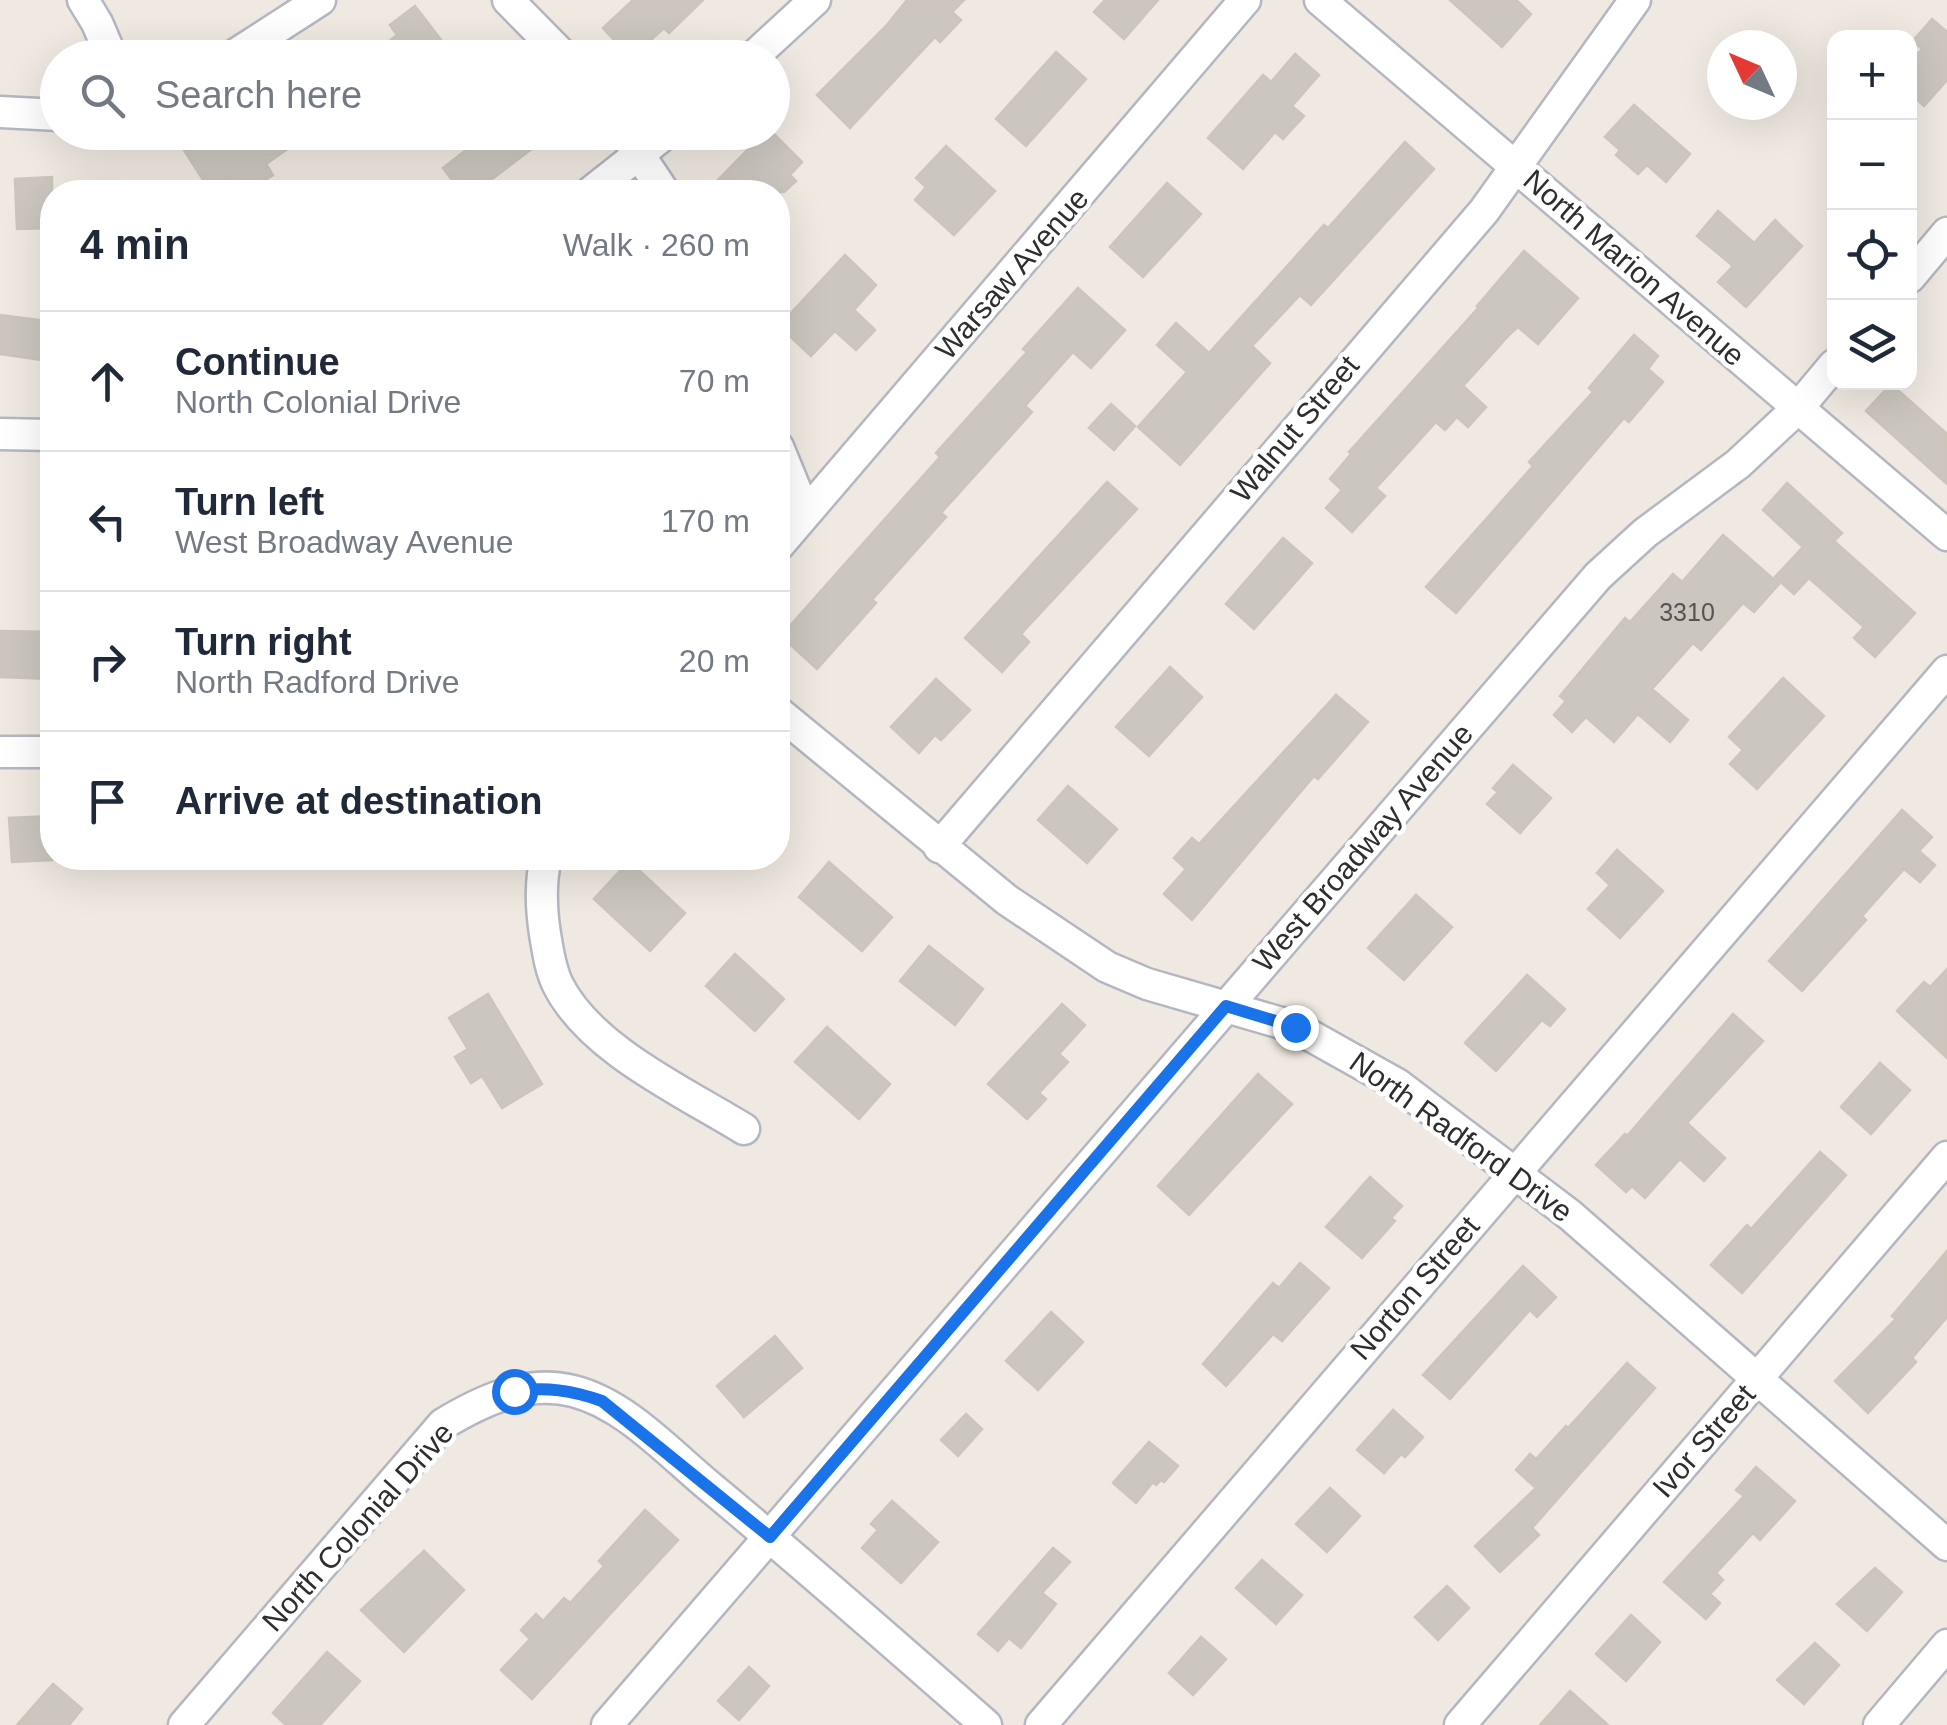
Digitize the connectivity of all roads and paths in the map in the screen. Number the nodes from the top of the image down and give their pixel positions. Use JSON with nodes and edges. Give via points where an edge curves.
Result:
{"nodes":[{"id":1,"x":83,"y":0,"type":"edge"},
{"id":2,"x":320,"y":0,"type":"edge"},
{"id":3,"x":508,"y":0,"type":"edge"},
{"id":4,"x":815,"y":0,"type":"edge"},
{"id":5,"x":1244,"y":0,"type":"edge"},
{"id":6,"x":1320,"y":0,"type":"edge"},
{"id":7,"x":1635,"y":0,"type":"edge"},
{"id":8,"x":104,"y":40,"type":"edge"},
{"id":9,"x":258,"y":40,"type":"edge"},
{"id":10,"x":547,"y":40,"type":"edge"},
{"id":11,"x":772,"y":40,"type":"edge"},
{"id":12,"x":0,"y":112,"type":"edge"},
{"id":13,"x":40,"y":113,"type":"edge"},
{"id":14,"x":628,"y":150,"type":"edge"},
{"id":15,"x":637,"y":150,"type":"edge"},
{"id":16,"x":1517,"y":168,"type":"junction"},
{"id":17,"x":602,"y":180,"type":"edge"},
{"id":18,"x":656,"y":180,"type":"edge"},
{"id":19,"x":1947,"y":232,"type":"edge"},
{"id":20,"x":1917,"y":268,"type":"edge"},
{"id":21,"x":1827,"y":373,"type":"edge"},
{"id":22,"x":1798,"y":408,"type":"junction"},
{"id":23,"x":0,"y":434,"type":"edge"},
{"id":24,"x":40,"y":435,"type":"edge"},
{"id":25,"x":790,"y":476,"type":"edge"},
{"id":26,"x":805,"y":514,"type":"junction"},
{"id":27,"x":790,"y":532,"type":"edge"},
{"id":28,"x":1947,"y":535,"type":"edge"},
{"id":29,"x":1947,"y":671,"type":"edge"},
{"id":30,"x":790,"y":722,"type":"edge"},
{"id":31,"x":0,"y":752,"type":"edge"},
{"id":32,"x":40,"y":752,"type":"edge"},
{"id":33,"x":940,"y":846,"type":"junction"},
{"id":34,"x":543,"y":870,"type":"edge"},
{"id":35,"x":1226,"y":1006,"type":"junction"},
{"id":36,"x":744,"y":1129,"type":"dead end"},
{"id":37,"x":1947,"y":1157,"type":"edge"},
{"id":38,"x":1515,"y":1172,"type":"junction"},
{"id":39,"x":1757,"y":1379,"type":"junction"},
{"id":40,"x":770,"y":1537,"type":"junction"},
{"id":41,"x":1947,"y":1546,"type":"edge"},
{"id":42,"x":1947,"y":1645,"type":"edge"},
{"id":43,"x":184,"y":1725,"type":"edge"},
{"id":44,"x":607,"y":1725,"type":"edge"},
{"id":45,"x":986,"y":1725,"type":"edge"},
{"id":46,"x":1042,"y":1725,"type":"edge"},
{"id":47,"x":1460,"y":1725,"type":"edge"},
{"id":48,"x":1878,"y":1725,"type":"edge"}],
"edges":[{"from":1,"to":8,"type":"street"},
{"from":2,"to":9,"type":"street"},
{"from":3,"to":10,"type":"street"},
{"from":4,"to":11,"type":"street"},
{"from":5,"to":26,"type":"street","name":"Warsaw Avenue"},
{"from":6,"to":16,"type":"street","name":"North Marion Avenue"},
{"from":7,"to":16,"type":"street","name":"Walnut Street"},
{"from":12,"to":13,"type":"street"},
{"from":14,"to":17,"type":"street"},
{"from":15,"to":18,"type":"street"},
{"from":16,"to":22,"type":"street","name":"North Marion Avenue"},
{"from":16,"to":33,"type":"street","name":"Walnut Street"},
{"from":19,"to":20,"type":"street"},
{"from":21,"to":22,"type":"street","name":"West Broadway Avenue"},
{"from":22,"to":28,"type":"street","name":"North Marion Avenue"},
{"from":22,"to":35,"type":"street","name":"West Broadway Avenue","via":[[1598,576]]},
{"from":23,"to":24,"type":"street"},
{"from":25,"to":26,"type":"street"},
{"from":26,"to":27,"type":"street","name":"Warsaw Avenue"},
{"from":29,"to":38,"type":"street","name":"Norton Street"},
{"from":30,"to":33,"type":"street","name":"North Radford Drive"},
{"from":31,"to":32,"type":"street"},
{"from":33,"to":35,"type":"street","name":"North Radford Drive","via":[[1107,967]]},
{"from":34,"to":36,"type":"street","via":[[550,966],[581,1020],[606,1043]]},
{"from":35,"to":38,"type":"street","name":"North Radford Drive","via":[[1334,1046]]},
{"from":35,"to":40,"type":"street","name":"West Broadway Avenue"},
{"from":37,"to":39,"type":"street","name":"Ivor Street"},
{"from":38,"to":39,"type":"street","name":"North Radford Drive"},
{"from":38,"to":46,"type":"street","name":"Norton Street"},
{"from":39,"to":41,"type":"street","name":"North Radford Drive"},
{"from":39,"to":47,"type":"street","name":"Ivor Street"},
{"from":40,"to":43,"type":"street","name":"North Colonial Drive","via":[[602,1401],[570,1390],[514,1391],[471,1407],[426,1441]]},
{"from":40,"to":44,"type":"street","name":"West Broadway Avenue"},
{"from":40,"to":45,"type":"street","name":"North Colonial Drive"},
{"from":42,"to":48,"type":"street"}]}
